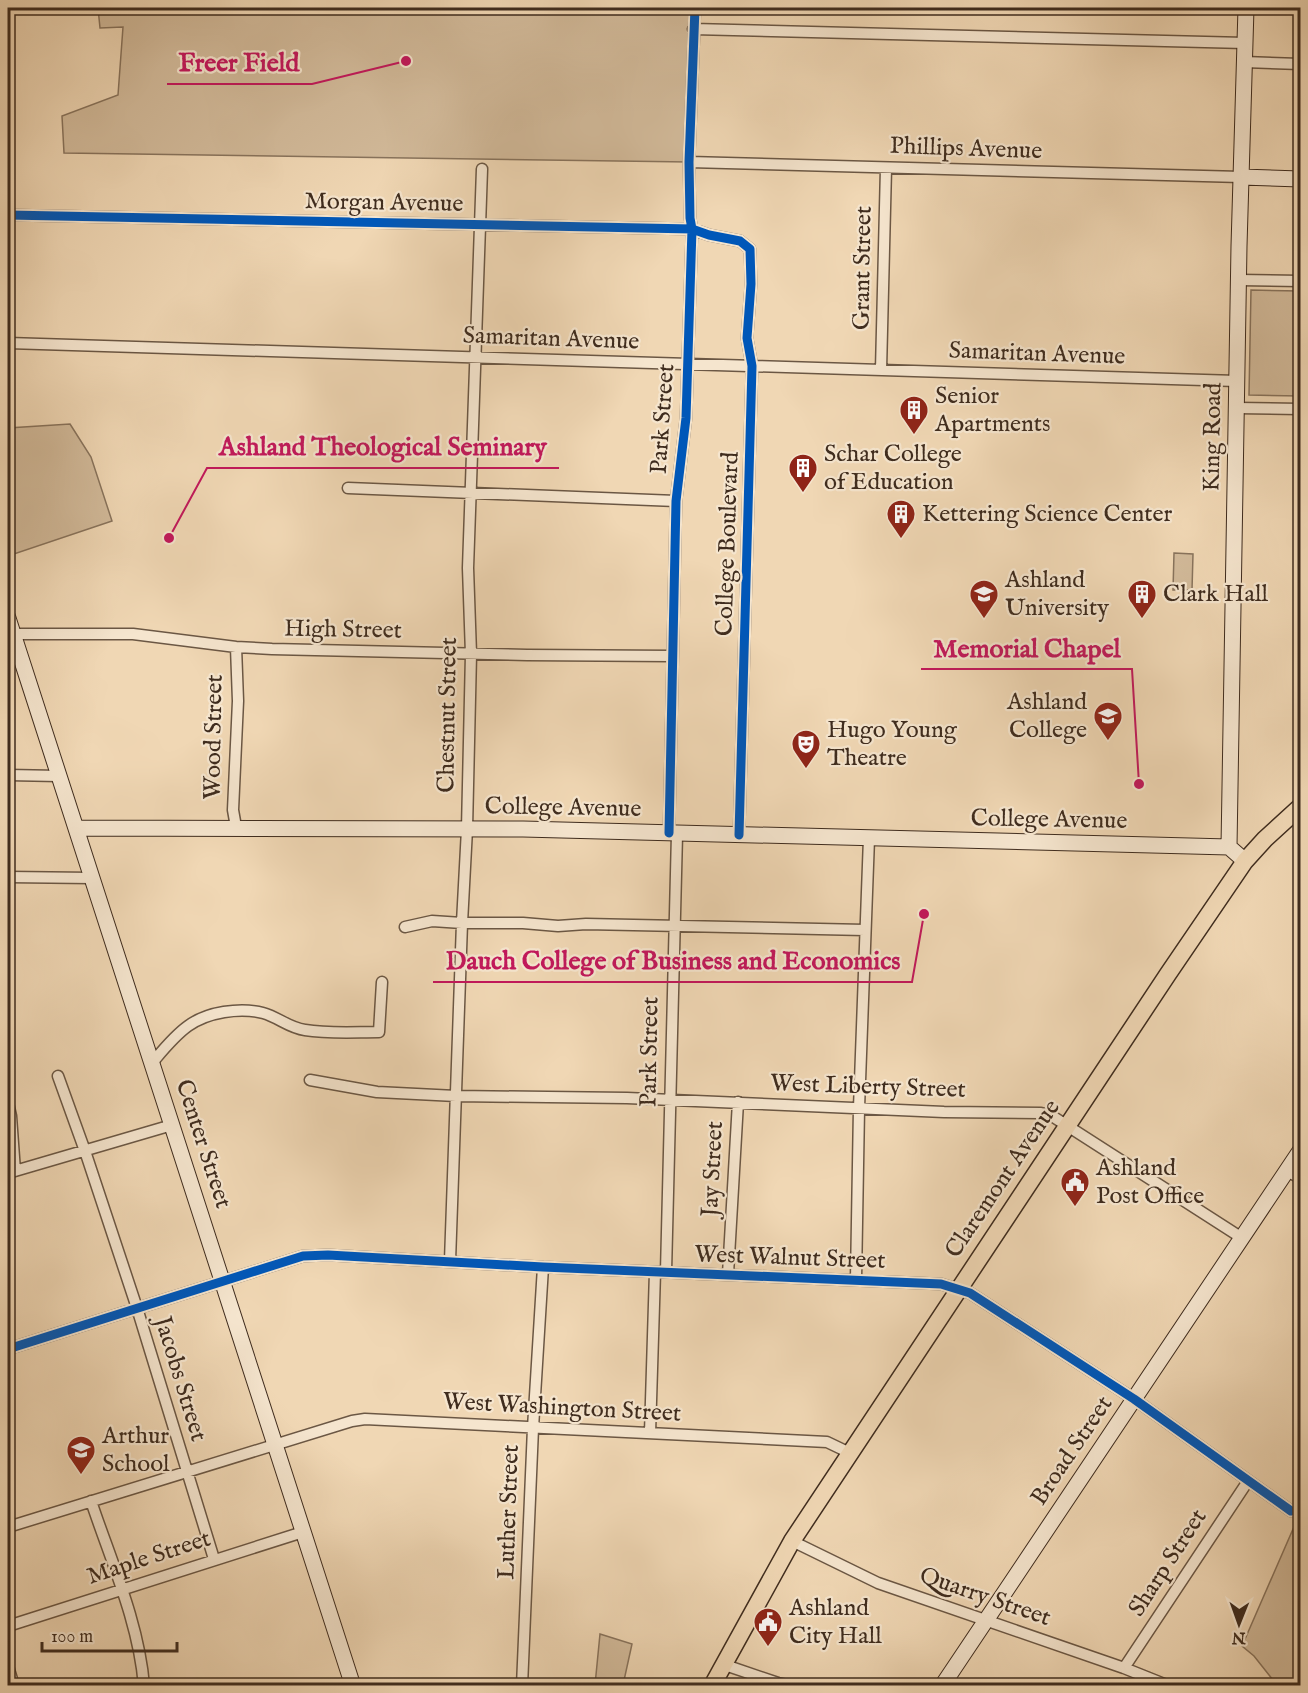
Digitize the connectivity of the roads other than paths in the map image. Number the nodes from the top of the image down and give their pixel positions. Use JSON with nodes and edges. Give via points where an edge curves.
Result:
{"nodes":[{"id":1,"x":695,"y":8,"type":"edge"},
{"id":2,"x":1246,"y":8,"type":"edge"},
{"id":3,"x":693,"y":29,"type":"junction"},
{"id":4,"x":1245,"y":43,"type":"junction"},
{"id":5,"x":1244,"y":62,"type":"junction"},
{"id":6,"x":1300,"y":64,"type":"edge"},
{"id":7,"x":689,"y":162,"type":"junction"},
{"id":8,"x":886,"y":168,"type":"junction"},
{"id":9,"x":482,"y":169,"type":"dead end"},
{"id":10,"x":1241,"y":177,"type":"junction"},
{"id":11,"x":1300,"y":179,"type":"edge"},
{"id":12,"x":8,"y":215,"type":"edge"},
{"id":13,"x":480,"y":224,"type":"junction"},
{"id":14,"x":692,"y":229,"type":"junction"},
{"id":15,"x":751,"y":254,"type":"joint"},
{"id":16,"x":1239,"y":280,"type":"junction"},
{"id":17,"x":1300,"y":281,"type":"edge"},
{"id":18,"x":8,"y":342,"type":"edge"},
{"id":19,"x":476,"y":357,"type":"junction"},
{"id":20,"x":687,"y":364,"type":"junction"},
{"id":21,"x":752,"y":366,"type":"junction"},
{"id":22,"x":881,"y":370,"type":"junction"},
{"id":23,"x":1237,"y":381,"type":"junction"},
{"id":24,"x":1237,"y":408,"type":"junction"},
{"id":25,"x":1300,"y":409,"type":"edge"},
{"id":26,"x":348,"y":488,"type":"dead end"},
{"id":27,"x":472,"y":494,"type":"junction"},
{"id":28,"x":676,"y":501,"type":"junction"},
{"id":29,"x":8,"y":618,"type":"edge"},
{"id":30,"x":14,"y":634,"type":"junction"},
{"id":31,"x":236,"y":647,"type":"junction"},
{"id":32,"x":471,"y":654,"type":"junction"},
{"id":33,"x":672,"y":656,"type":"junction"},
{"id":34,"x":8,"y":775,"type":"edge"},
{"id":35,"x":59,"y":776,"type":"junction"},
{"id":36,"x":1300,"y":807,"type":"edge"},
{"id":37,"x":77,"y":828,"type":"junction"},
{"id":38,"x":236,"y":828,"type":"junction"},
{"id":39,"x":468,"y":829,"type":"junction"},
{"id":40,"x":673,"y":834,"type":"junction"},
{"id":41,"x":739,"y":835,"type":"junction"},
{"id":42,"x":869,"y":838,"type":"junction"},
{"id":43,"x":1229,"y":847,"type":"junction"},
{"id":44,"x":1245,"y":861,"type":"junction"},
{"id":45,"x":8,"y":878,"type":"edge"},
{"id":46,"x":92,"y":878,"type":"junction"},
{"id":47,"x":462,"y":923,"type":"junction"},
{"id":48,"x":675,"y":926,"type":"junction"},
{"id":49,"x":405,"y":927,"type":"dead end"},
{"id":50,"x":865,"y":930,"type":"junction"},
{"id":51,"x":382,"y":982,"type":"dead end"},
{"id":52,"x":153,"y":1063,"type":"junction"},
{"id":53,"x":58,"y":1076,"type":"dead end"},
{"id":54,"x":310,"y":1080,"type":"dead end"},
{"id":55,"x":456,"y":1096,"type":"junction"},
{"id":56,"x":670,"y":1100,"type":"junction"},
{"id":57,"x":738,"y":1102,"type":"junction"},
{"id":58,"x":8,"y":1103,"type":"edge"},
{"id":59,"x":859,"y":1108,"type":"junction"},
{"id":60,"x":172,"y":1125,"type":"junction"},
{"id":61,"x":1067,"y":1127,"type":"junction"},
{"id":62,"x":85,"y":1150,"type":"junction"},
{"id":63,"x":1300,"y":1151,"type":"edge"},
{"id":64,"x":11,"y":1172,"type":"edge"},
{"id":65,"x":1294,"y":1175,"type":"edge"},
{"id":66,"x":1242,"y":1238,"type":"junction"},
{"id":67,"x":450,"y":1261,"type":"junction"},
{"id":68,"x":543,"y":1268,"type":"junction"},
{"id":69,"x":660,"y":1272,"type":"junction"},
{"id":70,"x":728,"y":1274,"type":"junction"},
{"id":71,"x":856,"y":1279,"type":"junction"},
{"id":72,"x":223,"y":1281,"type":"junction"},
{"id":73,"x":959,"y":1289,"type":"junction"},
{"id":74,"x":137,"y":1308,"type":"junction"},
{"id":75,"x":8,"y":1349,"type":"edge"},
{"id":76,"x":1134,"y":1399,"type":"junction"},
{"id":77,"x":533,"y":1428,"type":"junction"},
{"id":78,"x":650,"y":1433,"type":"junction"},
{"id":79,"x":274,"y":1445,"type":"junction"},
{"id":80,"x":850,"y":1453,"type":"junction"},
{"id":81,"x":186,"y":1472,"type":"junction"},
{"id":82,"x":1248,"y":1480,"type":"junction"},
{"id":83,"x":91,"y":1501,"type":"junction"},
{"id":84,"x":1291,"y":1511,"type":"dead end"},
{"id":85,"x":8,"y":1527,"type":"edge"},
{"id":86,"x":303,"y":1532,"type":"junction"},
{"id":87,"x":792,"y":1541,"type":"junction"},
{"id":88,"x":214,"y":1559,"type":"junction"},
{"id":89,"x":121,"y":1589,"type":"junction"},
{"id":90,"x":986,"y":1620,"type":"junction"},
{"id":91,"x":8,"y":1626,"type":"edge"},
{"id":92,"x":722,"y":1664,"type":"junction"},
{"id":93,"x":8,"y":1666,"type":"edge"},
{"id":94,"x":1124,"y":1668,"type":"junction"},
{"id":95,"x":14,"y":1686,"type":"edge"},
{"id":96,"x":144,"y":1686,"type":"edge"},
{"id":97,"x":353,"y":1686,"type":"edge"},
{"id":98,"x":522,"y":1686,"type":"edge"},
{"id":99,"x":712,"y":1686,"type":"edge"},
{"id":100,"x":793,"y":1686,"type":"edge"},
{"id":101,"x":942,"y":1686,"type":"edge"},
{"id":102,"x":1169,"y":1686,"type":"edge"}],
"edges":[{"from":1,"to":3,"type":"street","name":"Park Street"},
{"from":2,"to":4,"type":"street","name":"King Road"},
{"from":3,"to":4,"type":"street"},
{"from":3,"to":7,"type":"street","name":"Park Street"},
{"from":4,"to":5,"type":"street","name":"King Road"},
{"from":5,"to":6,"type":"street"},
{"from":5,"to":10,"type":"street","name":"King Road"},
{"from":7,"to":8,"type":"street","name":"Phillips Avenue"},
{"from":7,"to":14,"type":"street","name":"Park Street"},
{"from":8,"to":10,"type":"street","name":"Phillips Avenue"},
{"from":8,"to":22,"type":"street","name":"Grant Street"},
{"from":9,"to":13,"type":"street","name":"Chestnut Street"},
{"from":10,"to":11,"type":"street"},
{"from":10,"to":16,"type":"street","name":"King Road"},
{"from":12,"to":13,"type":"street","name":"Morgan Avenue"},
{"from":13,"to":14,"type":"street","name":"Morgan Avenue"},
{"from":13,"to":19,"type":"street","name":"Chestnut Street"},
{"from":14,"to":15,"type":"street","name":"Morgan Avenue","via":[[740,241]]},
{"from":14,"to":20,"type":"street","name":"Park Street"},
{"from":15,"to":21,"type":"street","name":"College Boulevard","via":[[747,338]]},
{"from":16,"to":17,"type":"street"},
{"from":16,"to":23,"type":"street","name":"King Road"},
{"from":18,"to":19,"type":"street","name":"Samaritan Avenue"},
{"from":19,"to":20,"type":"street","name":"Samaritan Avenue"},
{"from":19,"to":27,"type":"street","name":"Chestnut Street"},
{"from":20,"to":21,"type":"street","name":"Samaritan Avenue"},
{"from":20,"to":28,"type":"street","name":"Park Street"},
{"from":21,"to":22,"type":"street","name":"Samaritan Avenue"},
{"from":21,"to":41,"type":"street","name":"College Boulevard"},
{"from":22,"to":23,"type":"street","name":"Samaritan Avenue"},
{"from":23,"to":24,"type":"street","name":"King Road"},
{"from":24,"to":25,"type":"street"},
{"from":24,"to":43,"type":"street","name":"King Road"},
{"from":26,"to":27,"type":"street"},
{"from":27,"to":28,"type":"street"},
{"from":27,"to":32,"type":"street","name":"Chestnut Street","via":[[468,567]]},
{"from":28,"to":33,"type":"street","name":"Park Street"},
{"from":29,"to":30,"type":"street","name":"Center Street"},
{"from":30,"to":31,"type":"street","name":"High Street","via":[[133,634]]},
{"from":30,"to":35,"type":"street","name":"Center Street"},
{"from":31,"to":32,"type":"street","name":"High Street"},
{"from":31,"to":38,"type":"street","name":"Wood Street","via":[[238,701],[232,810]]},
{"from":32,"to":33,"type":"street","name":"High Street"},
{"from":32,"to":39,"type":"street","name":"Chestnut Street"},
{"from":33,"to":40,"type":"street","name":"Park Street"},
{"from":34,"to":35,"type":"street"},
{"from":35,"to":37,"type":"street","name":"Center Street"},
{"from":36,"to":44,"type":"main road","name":"Claremont Avenue"},
{"from":37,"to":38,"type":"street","name":"College Avenue"},
{"from":37,"to":46,"type":"street","name":"Center Street"},
{"from":38,"to":39,"type":"street","name":"College Avenue"},
{"from":39,"to":40,"type":"street","name":"College Avenue"},
{"from":39,"to":47,"type":"street","name":"Chestnut Street"},
{"from":40,"to":41,"type":"street","name":"College Avenue"},
{"from":40,"to":48,"type":"street","name":"Park Street"},
{"from":41,"to":42,"type":"street","name":"College Avenue"},
{"from":42,"to":43,"type":"street","name":"College Avenue"},
{"from":42,"to":50,"type":"street"},
{"from":43,"to":44,"type":"street"},
{"from":44,"to":61,"type":"main road","name":"Claremont Avenue"},
{"from":45,"to":46,"type":"street"},
{"from":46,"to":52,"type":"street","name":"Center Street"},
{"from":47,"to":48,"type":"street"},
{"from":47,"to":49,"type":"street","via":[[432,921]]},
{"from":47,"to":55,"type":"street","name":"Chestnut Street"},
{"from":48,"to":50,"type":"street"},
{"from":48,"to":56,"type":"street","name":"Park Street"},
{"from":50,"to":59,"type":"street"},
{"from":51,"to":52,"type":"street","via":[[379,1032],[305,1030],[288,1026],[271,1015],[241,1010],[188,1026]]},
{"from":52,"to":60,"type":"street","name":"Center Street"},
{"from":53,"to":62,"type":"street","name":"Jacobs Street"},
{"from":54,"to":55,"type":"street","name":"West Liberty Street","via":[[376,1092]]},
{"from":55,"to":56,"type":"street","name":"West Liberty Street"},
{"from":55,"to":67,"type":"street","name":"Chestnut Street"},
{"from":56,"to":57,"type":"street","name":"West Liberty Street"},
{"from":56,"to":69,"type":"street","name":"Park Street"},
{"from":57,"to":59,"type":"street","name":"West Liberty Street"},
{"from":57,"to":70,"type":"street","name":"Jay Street"},
{"from":58,"to":64,"type":"street"},
{"from":59,"to":61,"type":"street","name":"West Liberty Street","via":[[1041,1113]]},
{"from":59,"to":71,"type":"street"},
{"from":60,"to":62,"type":"street"},
{"from":60,"to":72,"type":"street","name":"Center Street"},
{"from":61,"to":66,"type":"street","name":"West Liberty Street"},
{"from":61,"to":73,"type":"main road","name":"Claremont Avenue"},
{"from":62,"to":64,"type":"street"},
{"from":62,"to":74,"type":"street","name":"Jacobs Street"},
{"from":63,"to":65,"type":"street","name":"Broad Street"},
{"from":65,"to":66,"type":"street","name":"Broad Street"},
{"from":66,"to":76,"type":"street","name":"Broad Street"},
{"from":67,"to":68,"type":"street","name":"West Walnut Street"},
{"from":67,"to":72,"type":"street","name":"West Walnut Street","via":[[303,1256]]},
{"from":68,"to":69,"type":"street","name":"West Walnut Street"},
{"from":68,"to":77,"type":"street","name":"Luther Street"},
{"from":69,"to":70,"type":"street","name":"West Walnut Street"},
{"from":69,"to":78,"type":"street","name":"Park Street"},
{"from":70,"to":71,"type":"street","name":"West Walnut Street"},
{"from":71,"to":73,"type":"street","name":"West Walnut Street","via":[[941,1284]]},
{"from":72,"to":74,"type":"street","name":"West Walnut Street"},
{"from":72,"to":79,"type":"street","name":"Center Street"},
{"from":73,"to":76,"type":"street","name":"West Walnut Street"},
{"from":73,"to":80,"type":"main road","name":"Claremont Avenue"},
{"from":74,"to":75,"type":"street","name":"West Walnut Street"},
{"from":74,"to":81,"type":"street","name":"Jacobs Street"},
{"from":76,"to":82,"type":"street","name":"West Walnut Street"},
{"from":76,"to":90,"type":"street","name":"Broad Street"},
{"from":77,"to":78,"type":"street","name":"West Washington Street"},
{"from":77,"to":79,"type":"street","name":"West Washington Street","via":[[365,1419]]},
{"from":77,"to":98,"type":"street","name":"Luther Street"},
{"from":78,"to":80,"type":"street","name":"West Washington Street","via":[[827,1442]]},
{"from":79,"to":81,"type":"street","name":"West Washington Street"},
{"from":79,"to":86,"type":"street","name":"Center Street"},
{"from":80,"to":87,"type":"main road","name":"Claremont Avenue"},
{"from":81,"to":83,"type":"street","name":"West Washington Street"},
{"from":81,"to":88,"type":"street","name":"Jacobs Street"},
{"from":82,"to":84,"type":"street","name":"West Walnut Street"},
{"from":82,"to":94,"type":"street","name":"Sharp Street"},
{"from":83,"to":85,"type":"street","name":"West Washington Street"},
{"from":83,"to":89,"type":"street"},
{"from":86,"to":88,"type":"street","name":"Maple Street"},
{"from":86,"to":97,"type":"street","name":"Center Street"},
{"from":87,"to":90,"type":"street","name":"Quarry Street","via":[[878,1583]]},
{"from":87,"to":92,"type":"main road","name":"Claremont Avenue"},
{"from":88,"to":89,"type":"street","name":"Maple Street"},
{"from":89,"to":91,"type":"street","name":"Maple Street"},
{"from":89,"to":96,"type":"street"},
{"from":90,"to":94,"type":"street","name":"Quarry Street"},
{"from":90,"to":101,"type":"street","name":"Broad Street"},
{"from":92,"to":99,"type":"main road","name":"Claremont Avenue"},
{"from":92,"to":100,"type":"street"},
{"from":93,"to":95,"type":"street"},
{"from":94,"to":102,"type":"street","name":"Quarry Street"}]}
